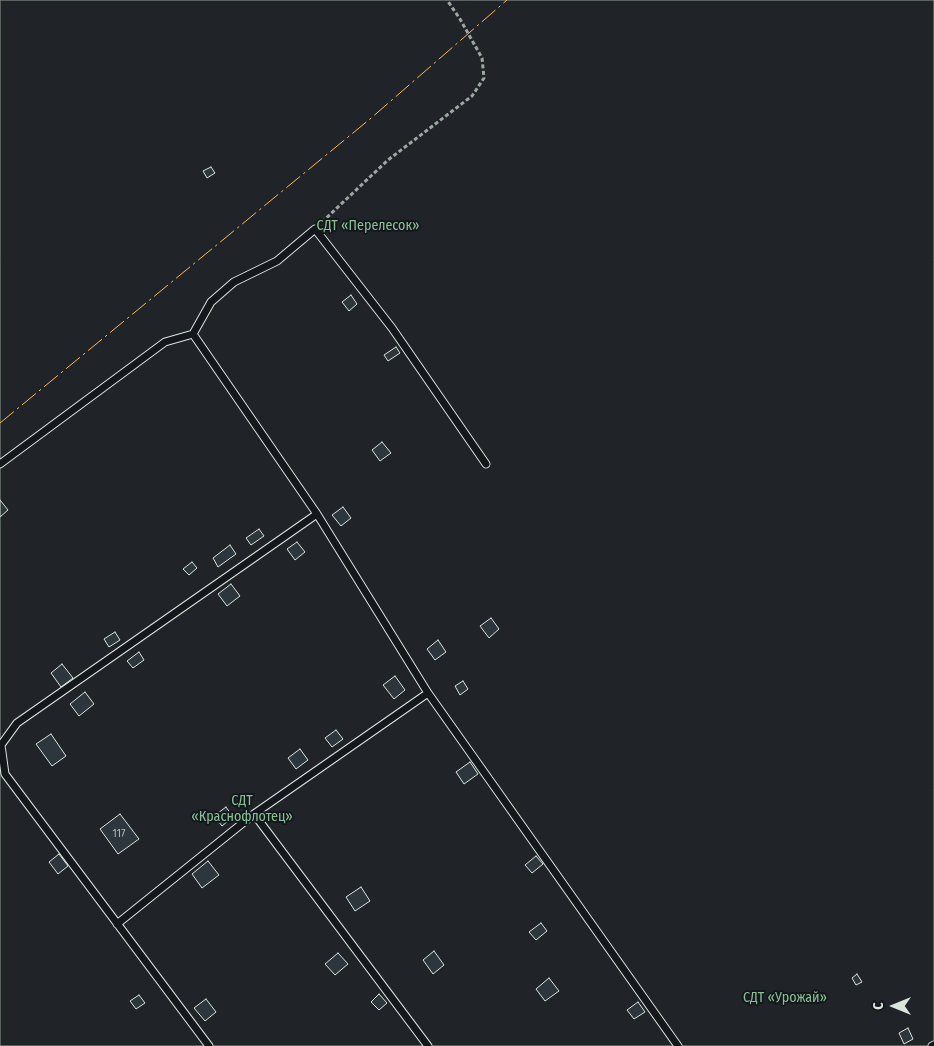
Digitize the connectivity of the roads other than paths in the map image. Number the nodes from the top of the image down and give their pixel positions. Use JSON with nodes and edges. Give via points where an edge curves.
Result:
{"nodes":[{"id":1,"x":193,"y":334,"type":"junction"},
{"id":2,"x":0,"y":464,"type":"edge"},
{"id":3,"x":486,"y":464,"type":"dead end"},
{"id":4,"x":317,"y":514,"type":"junction"},
{"id":5,"x":428,"y":693,"type":"junction"},
{"id":6,"x":254,"y":814,"type":"junction"},
{"id":7,"x":117,"y":924,"type":"junction"},
{"id":8,"x":209,"y":1046,"type":"edge"},
{"id":9,"x":428,"y":1046,"type":"edge"},
{"id":10,"x":678,"y":1046,"type":"edge"}],
"edges":[{"from":1,"to":2,"type":"lane","via":[[165,342]]},
{"from":1,"to":3,"type":"lane","via":[[211,302],[234,282],[278,261],[315,229],[392,328]]},
{"from":1,"to":4,"type":"lane"},
{"from":4,"to":5,"type":"lane"},
{"from":4,"to":7,"type":"lane","via":[[16,723],[1,746],[5,774]]},
{"from":5,"to":6,"type":"lane"},
{"from":5,"to":10,"type":"lane"},
{"from":6,"to":7,"type":"lane"},
{"from":6,"to":9,"type":"lane"},
{"from":7,"to":8,"type":"lane"}]}
